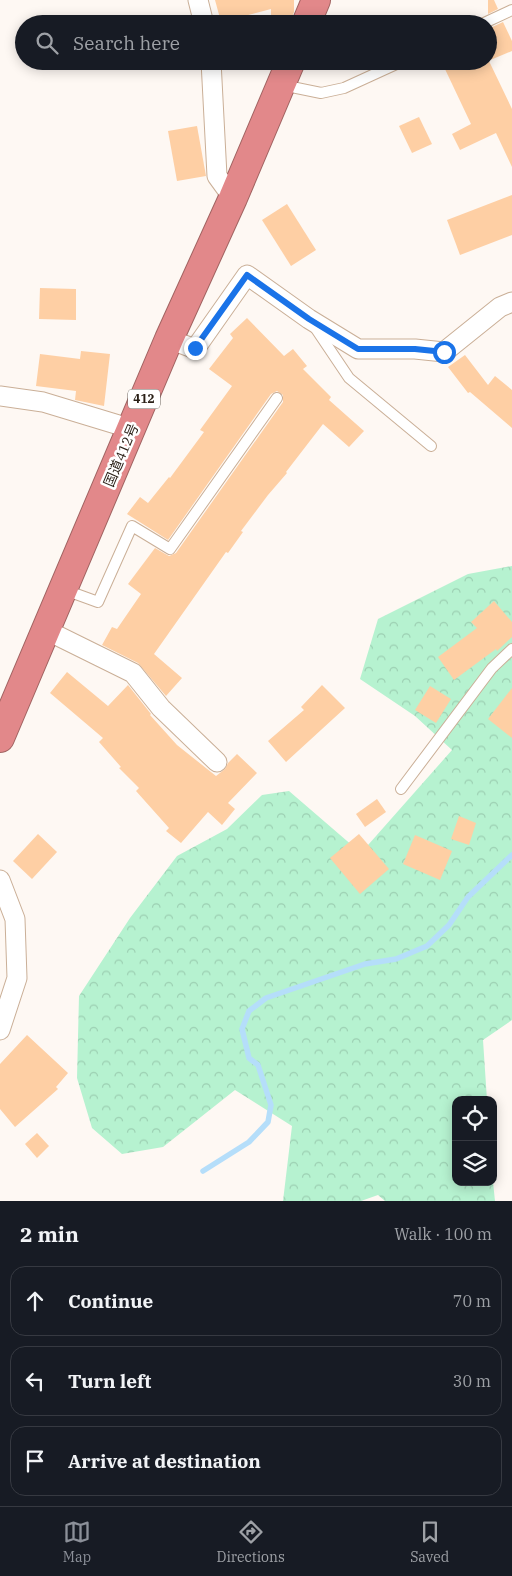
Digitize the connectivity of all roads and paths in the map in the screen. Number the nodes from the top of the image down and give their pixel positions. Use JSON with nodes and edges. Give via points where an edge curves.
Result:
{"nodes":[{"id":1,"x":198,"y":0,"type":"edge"},
{"id":2,"x":316,"y":0,"type":"edge"},
{"id":3,"x":512,"y":10,"type":"edge"},
{"id":4,"x":202,"y":15,"type":"edge"},
{"id":5,"x":310,"y":15,"type":"edge"},
{"id":6,"x":497,"y":17,"type":"edge"},
{"id":7,"x":211,"y":70,"type":"edge"},
{"id":8,"x":383,"y":70,"type":"edge"},
{"id":9,"x":286,"y":73,"type":"edge"},
{"id":10,"x":232,"y":198,"type":"junction"},
{"id":11,"x":512,"y":302,"type":"edge"},
{"id":12,"x":309,"y":319,"type":"junction"},
{"id":13,"x":169,"y":339,"type":"junction"},
{"id":14,"x":0,"y":396,"type":"edge"},
{"id":15,"x":277,"y":398,"type":"dead end"},
{"id":16,"x":132,"y":429,"type":"junction"},
{"id":17,"x":431,"y":446,"type":"dead end"},
{"id":18,"x":64,"y":589,"type":"junction"},
{"id":19,"x":46,"y":630,"type":"junction"},
{"id":20,"x":512,"y":649,"type":"edge"},
{"id":21,"x":0,"y":738,"type":"edge"},
{"id":22,"x":217,"y":762,"type":"dead end"},
{"id":23,"x":401,"y":789,"type":"dead end"},
{"id":24,"x":0,"y":880,"type":"edge"},
{"id":25,"x":0,"y":1030,"type":"edge"}],
"edges":[{"from":1,"to":4,"type":"street"},
{"from":2,"to":5,"type":"highway"},
{"from":3,"to":6,"type":"lane"},
{"from":7,"to":10,"type":"street","via":[[217,176]]},
{"from":8,"to":9,"type":"lane","via":[[344,88],[320,93]]},
{"from":9,"to":10,"type":"highway","name":"国道412号","number":"412"},
{"from":10,"to":13,"type":"highway","name":"国道412号","number":"412"},
{"from":11,"to":12,"type":"street","via":[[500,307],[444,352],[358,349]]},
{"from":12,"to":13,"type":"street","via":[[247,275],[195,348]]},
{"from":12,"to":17,"type":"lane","via":[[349,378]]},
{"from":13,"to":16,"type":"highway","name":"国道412号","number":"412"},
{"from":14,"to":16,"type":"street","via":[[42,402]]},
{"from":15,"to":18,"type":"lane","via":[[170,548],[132,526],[98,602]]},
{"from":16,"to":18,"type":"highway","name":"国道412号","number":"412"},
{"from":18,"to":19,"type":"highway","name":"国道412号","number":"412"},
{"from":19,"to":21,"type":"highway","name":"国道412号","number":"412"},
{"from":19,"to":22,"type":"street","via":[[133,673],[161,708]]},
{"from":20,"to":23,"type":"lane","via":[[492,668]]},
{"from":24,"to":25,"type":"street","via":[[15,919],[17,978]]}]}
